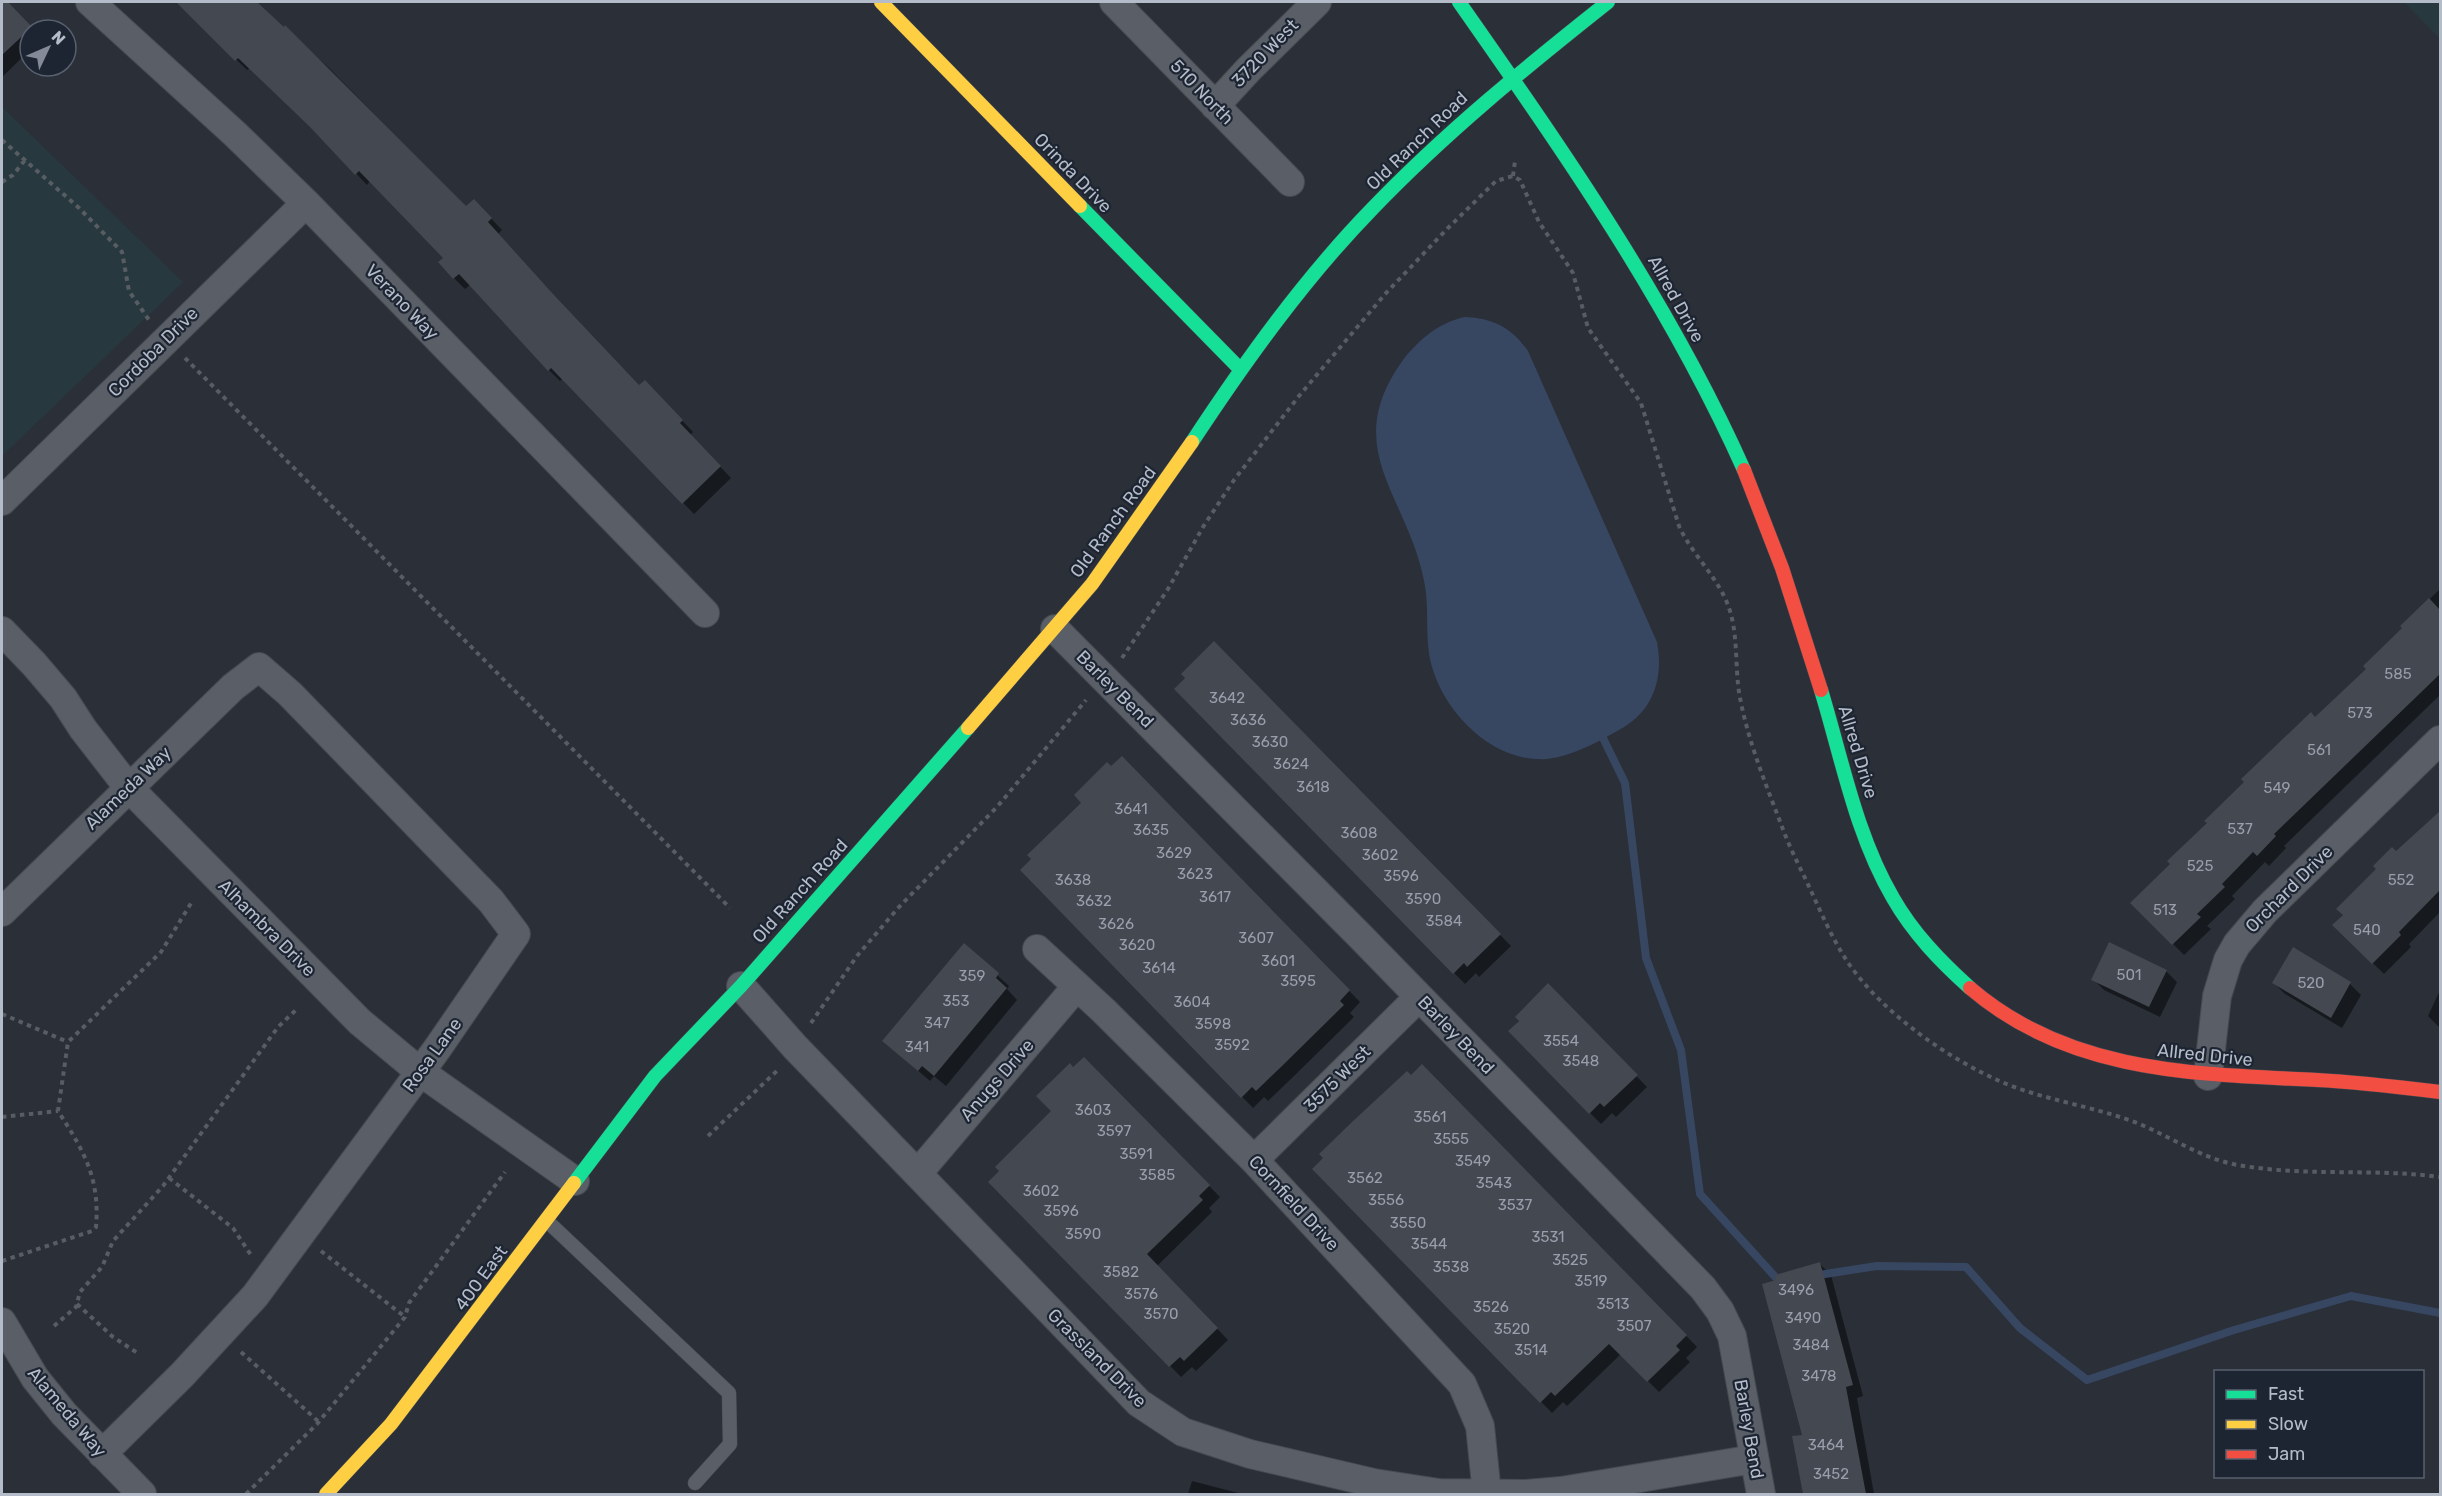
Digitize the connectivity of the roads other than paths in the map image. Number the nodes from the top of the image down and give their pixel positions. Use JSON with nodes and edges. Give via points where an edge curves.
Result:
{"nodes":[{"id":1,"x":90,"y":2,"type":"edge"},
{"id":2,"x":881,"y":2,"type":"edge"},
{"id":3,"x":1114,"y":2,"type":"edge"},
{"id":4,"x":1317,"y":2,"type":"edge"},
{"id":5,"x":1459,"y":2,"type":"edge"},
{"id":6,"x":1608,"y":2,"type":"edge"},
{"id":7,"x":1512,"y":78,"type":"junction"},
{"id":8,"x":1215,"y":106,"type":"junction"},
{"id":9,"x":1290,"y":182,"type":"dead end"},
{"id":10,"x":306,"y":203,"type":"junction"},
{"id":11,"x":1239,"y":369,"type":"junction"},
{"id":12,"x":2,"y":501,"type":"edge"},
{"id":13,"x":705,"y":613,"type":"dead end"},
{"id":14,"x":1055,"y":629,"type":"junction"},
{"id":15,"x":2,"y":631,"type":"edge"},
{"id":16,"x":259,"y":667,"type":"joint"},
{"id":17,"x":2440,"y":740,"type":"edge"},
{"id":18,"x":128,"y":787,"type":"junction"},
{"id":19,"x":2,"y":912,"type":"edge"},
{"id":20,"x":1036,"y":949,"type":"dead end"},
{"id":21,"x":741,"y":986,"type":"junction"},
{"id":22,"x":1077,"y":986,"type":"junction"},
{"id":23,"x":1419,"y":997,"type":"junction"},
{"id":24,"x":419,"y":1071,"type":"junction"},
{"id":25,"x":655,"y":1076,"type":"joint"},
{"id":26,"x":2208,"y":1076,"type":"junction"},
{"id":27,"x":2440,"y":1092,"type":"edge"},
{"id":28,"x":1254,"y":1160,"type":"junction"},
{"id":29,"x":918,"y":1173,"type":"junction"},
{"id":30,"x":575,"y":1181,"type":"junction"},
{"id":31,"x":546,"y":1220,"type":"junction"},
{"id":32,"x":2,"y":1322,"type":"edge"},
{"id":33,"x":102,"y":1454,"type":"junction"},
{"id":34,"x":1754,"y":1458,"type":"junction"},
{"id":35,"x":695,"y":1483,"type":"dead end"},
{"id":36,"x":142,"y":1494,"type":"edge"},
{"id":37,"x":326,"y":1494,"type":"edge"},
{"id":38,"x":1487,"y":1494,"type":"edge"},
{"id":39,"x":1761,"y":1494,"type":"edge"}],
"edges":[{"from":1,"to":10,"type":"street","name":"Verano Way"},
{"from":2,"to":11,"type":"street","name":"Orinda Drive"},
{"from":3,"to":8,"type":"street","name":"510 North"},
{"from":4,"to":8,"type":"street","name":"3720 West"},
{"from":5,"to":7,"type":"street","name":"Allred Drive"},
{"from":6,"to":7,"type":"street","name":"Old Ranch Road"},
{"from":7,"to":11,"type":"street","name":"Old Ranch Road","via":[[1372,209]]},
{"from":7,"to":26,"type":"street","name":"Allred Drive","via":[[1643,275],[1733,445],[1774,544],[1864,834],[1894,899],[1914,929],[1945,966],[1989,1004],[2050,1038],[2119,1062]]},
{"from":8,"to":9,"type":"street","name":"510 North"},
{"from":10,"to":12,"type":"street","name":"Cordoba Drive"},
{"from":10,"to":13,"type":"street","name":"Verano Way"},
{"from":11,"to":14,"type":"street","name":"Old Ranch Road","via":[[1126,540]]},
{"from":14,"to":21,"type":"street","name":"Old Ranch Road"},
{"from":14,"to":23,"type":"street","name":"Barley Bend"},
{"from":15,"to":18,"type":"street","name":"Alhambra Drive","via":[[63,699]]},
{"from":16,"to":18,"type":"street","name":"Alameda Way"},
{"from":16,"to":24,"type":"street","name":"Rosa Lane","via":[[290,694],[491,901],[516,934]]},
{"from":17,"to":26,"type":"street","name":"Orchard Drive","via":[[2265,911],[2237,944],[2217,996]]},
{"from":18,"to":19,"type":"street","name":"Alameda Way"},
{"from":18,"to":24,"type":"street","name":"Alhambra Drive","via":[[360,1022]]},
{"from":20,"to":22,"type":"street","name":"Cornfield Drive"},
{"from":21,"to":25,"type":"street","name":"Old Ranch Road"},
{"from":21,"to":29,"type":"street","name":"Grassland Drive"},
{"from":22,"to":28,"type":"street","name":"Cornfield Drive"},
{"from":22,"to":29,"type":"street","name":"Anugs Drive"},
{"from":23,"to":28,"type":"street","name":"3575 West"},
{"from":23,"to":34,"type":"street","name":"Barley Bend","via":[[1703,1288],[1720,1311],[1732,1336]]},
{"from":24,"to":30,"type":"street","name":"Alhambra Drive"},
{"from":24,"to":33,"type":"street","name":"Rosa Lane","via":[[255,1296]]},
{"from":25,"to":30,"type":"street","name":"400 East"},
{"from":26,"to":27,"type":"street","name":"Allred Drive","via":[[2371,1084]]},
{"from":28,"to":38,"type":"street","name":"Cornfield Drive","via":[[1462,1384],[1480,1426]]},
{"from":29,"to":38,"type":"street","name":"Grassland Drive","via":[[1139,1403],[1183,1432],[1250,1454],[1374,1483],[1439,1493]]},
{"from":30,"to":31,"type":"street","name":"400 East"},
{"from":31,"to":35,"type":"lane","via":[[729,1393],[730,1444]]},
{"from":31,"to":37,"type":"street","name":"400 East","via":[[391,1424]]},
{"from":32,"to":33,"type":"street","name":"Alameda Way","via":[[35,1378]]},
{"from":33,"to":36,"type":"street","name":"Alameda Way"},
{"from":34,"to":38,"type":"street","name":"Grassland Drive","via":[[1561,1491]]},
{"from":34,"to":39,"type":"street","name":"Barley Bend"}]}
